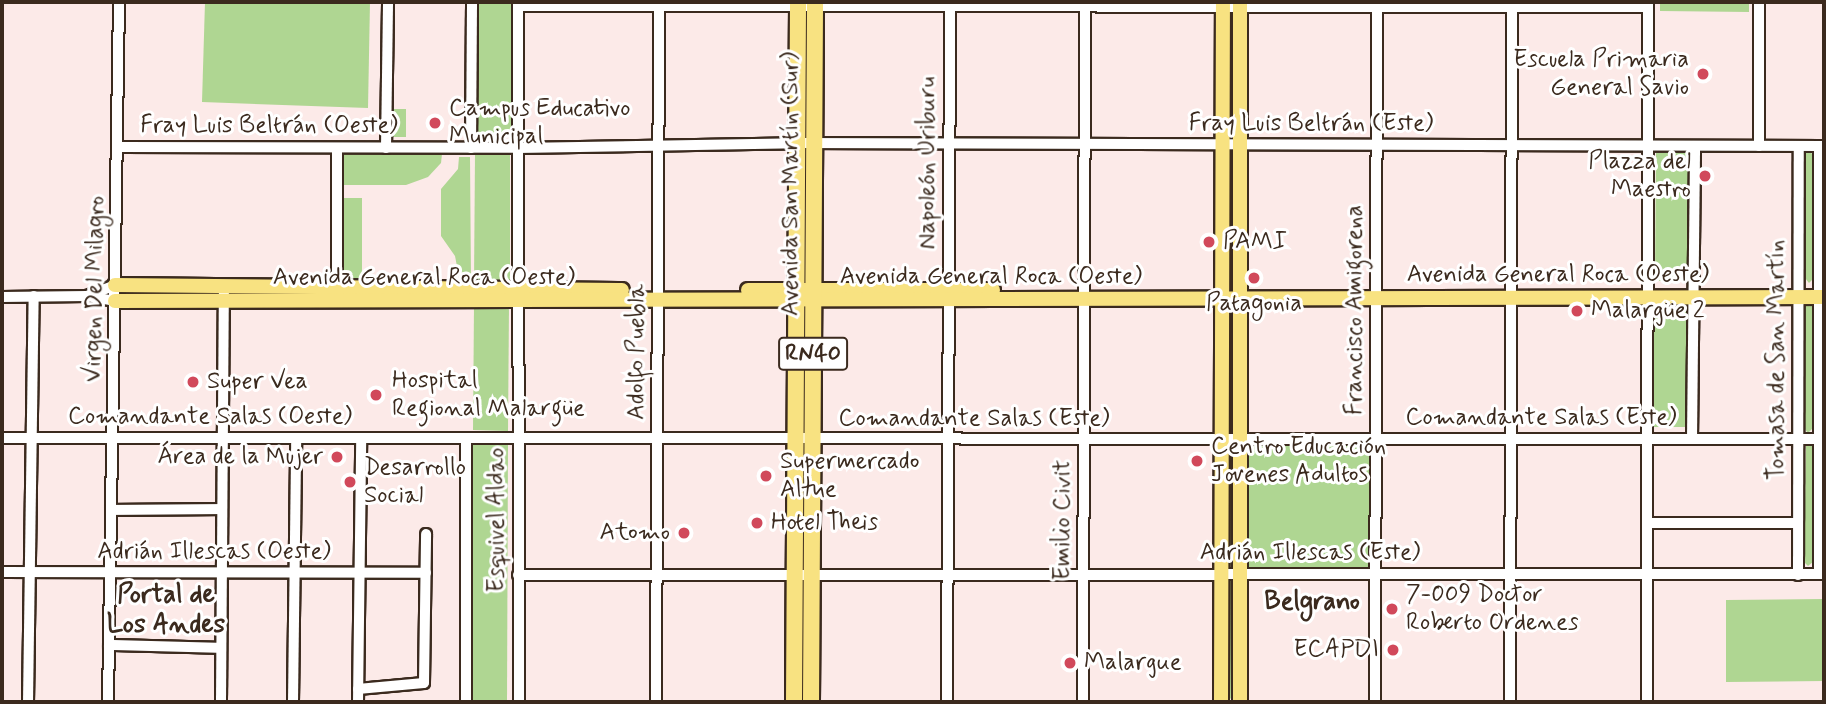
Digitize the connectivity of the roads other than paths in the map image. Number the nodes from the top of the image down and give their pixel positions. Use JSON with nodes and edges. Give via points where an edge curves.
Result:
{"nodes":[{"id":1,"x":120,"y":2,"type":"edge"},
{"id":2,"x":388,"y":2,"type":"edge"},
{"id":3,"x":472,"y":2,"type":"edge"},
{"id":4,"x":1759,"y":2,"type":"edge"},
{"id":5,"x":518,"y":4,"type":"edge"},
{"id":6,"x":659,"y":4,"type":"edge"},
{"id":7,"x":798,"y":4,"type":"edge"},
{"id":8,"x":815,"y":4,"type":"edge"},
{"id":9,"x":950,"y":4,"type":"edge"},
{"id":10,"x":1084,"y":4,"type":"edge"},
{"id":11,"x":1223,"y":4,"type":"edge"},
{"id":12,"x":1240,"y":4,"type":"edge"},
{"id":13,"x":1377,"y":4,"type":"edge"},
{"id":14,"x":1512,"y":4,"type":"edge"},
{"id":15,"x":1648,"y":4,"type":"edge"},
{"id":16,"x":797,"y":143,"type":"junction"},
{"id":17,"x":814,"y":143,"type":"junction"},
{"id":18,"x":949,"y":144,"type":"junction"},
{"id":19,"x":1084,"y":144,"type":"junction"},
{"id":20,"x":1222,"y":144,"type":"junction"},
{"id":21,"x":1240,"y":144,"type":"junction"},
{"id":22,"x":658,"y":145,"type":"junction"},
{"id":23,"x":1377,"y":145,"type":"junction"},
{"id":24,"x":1512,"y":145,"type":"junction"},
{"id":25,"x":1648,"y":145,"type":"junction"},
{"id":26,"x":1695,"y":146,"type":"junction"},
{"id":27,"x":1759,"y":146,"type":"junction"},
{"id":28,"x":1799,"y":146,"type":"junction"},
{"id":29,"x":1822,"y":146,"type":"edge"},
{"id":30,"x":119,"y":147,"type":"junction"},
{"id":31,"x":337,"y":148,"type":"junction"},
{"id":32,"x":387,"y":148,"type":"junction"},
{"id":33,"x":471,"y":148,"type":"junction"},
{"id":34,"x":518,"y":148,"type":"junction"},
{"id":35,"x":116,"y":285,"type":"junction"},
{"id":36,"x":224,"y":286,"type":"junction"},
{"id":37,"x":337,"y":289,"type":"junction"},
{"id":38,"x":1799,"y":293,"type":"junction"},
{"id":39,"x":1822,"y":293,"type":"edge"},
{"id":40,"x":1084,"y":294,"type":"junction"},
{"id":41,"x":1222,"y":294,"type":"junction"},
{"id":42,"x":1240,"y":294,"type":"junction"},
{"id":43,"x":1376,"y":294,"type":"junction"},
{"id":44,"x":1511,"y":294,"type":"junction"},
{"id":45,"x":1648,"y":294,"type":"junction"},
{"id":46,"x":1693,"y":294,"type":"junction"},
{"id":47,"x":518,"y":295,"type":"junction"},
{"id":48,"x":658,"y":295,"type":"junction"},
{"id":49,"x":797,"y":295,"type":"junction"},
{"id":50,"x":814,"y":295,"type":"junction"},
{"id":51,"x":948,"y":295,"type":"junction"},
{"id":52,"x":34,"y":296,"type":"junction"},
{"id":53,"x":87,"y":296,"type":"junction"},
{"id":54,"x":2,"y":297,"type":"edge"},
{"id":55,"x":115,"y":301,"type":"junction"},
{"id":56,"x":224,"y":302,"type":"junction"},
{"id":57,"x":2,"y":438,"type":"edge"},
{"id":58,"x":31,"y":438,"type":"junction"},
{"id":59,"x":222,"y":438,"type":"junction"},
{"id":60,"x":296,"y":438,"type":"junction"},
{"id":61,"x":113,"y":439,"type":"junction"},
{"id":62,"x":361,"y":439,"type":"junction"},
{"id":63,"x":466,"y":439,"type":"junction"},
{"id":64,"x":518,"y":439,"type":"junction"},
{"id":65,"x":657,"y":439,"type":"junction"},
{"id":66,"x":1376,"y":439,"type":"junction"},
{"id":67,"x":1511,"y":439,"type":"junction"},
{"id":68,"x":1647,"y":439,"type":"junction"},
{"id":69,"x":1692,"y":439,"type":"junction"},
{"id":70,"x":1798,"y":439,"type":"junction"},
{"id":71,"x":1821,"y":439,"type":"edge"},
{"id":72,"x":796,"y":440,"type":"junction"},
{"id":73,"x":813,"y":440,"type":"junction"},
{"id":74,"x":948,"y":440,"type":"junction"},
{"id":75,"x":1084,"y":440,"type":"junction"},
{"id":76,"x":1222,"y":440,"type":"junction"},
{"id":77,"x":1241,"y":440,"type":"junction"},
{"id":78,"x":222,"y":509,"type":"junction"},
{"id":79,"x":111,"y":510,"type":"junction"},
{"id":80,"x":1647,"y":523,"type":"junction"},
{"id":81,"x":1798,"y":523,"type":"junction"},
{"id":82,"x":426,"y":534,"type":"dead end"},
{"id":83,"x":2,"y":572,"type":"edge"},
{"id":84,"x":29,"y":572,"type":"junction"},
{"id":85,"x":110,"y":572,"type":"junction"},
{"id":86,"x":222,"y":573,"type":"junction"},
{"id":87,"x":294,"y":573,"type":"junction"},
{"id":88,"x":360,"y":573,"type":"junction"},
{"id":89,"x":426,"y":573,"type":"junction"},
{"id":90,"x":657,"y":574,"type":"junction"},
{"id":91,"x":803,"y":574,"type":"junction"},
{"id":92,"x":947,"y":574,"type":"junction"},
{"id":93,"x":1083,"y":574,"type":"junction"},
{"id":94,"x":1222,"y":574,"type":"junction"},
{"id":95,"x":1240,"y":574,"type":"junction"},
{"id":96,"x":1375,"y":574,"type":"junction"},
{"id":97,"x":1510,"y":574,"type":"junction"},
{"id":98,"x":1647,"y":574,"type":"junction"},
{"id":99,"x":518,"y":575,"type":"junction"},
{"id":100,"x":1798,"y":575,"type":"junction"},
{"id":101,"x":1821,"y":575,"type":"edge"},
{"id":102,"x":109,"y":645,"type":"junction"},
{"id":103,"x":221,"y":648,"type":"junction"},
{"id":104,"x":358,"y":689,"type":"junction"},
{"id":105,"x":29,"y":702,"type":"edge"},
{"id":106,"x":108,"y":702,"type":"edge"},
{"id":107,"x":221,"y":702,"type":"edge"},
{"id":108,"x":293,"y":702,"type":"edge"},
{"id":109,"x":358,"y":702,"type":"edge"},
{"id":110,"x":466,"y":702,"type":"edge"},
{"id":111,"x":519,"y":702,"type":"edge"},
{"id":112,"x":656,"y":702,"type":"edge"},
{"id":113,"x":794,"y":702,"type":"edge"},
{"id":114,"x":811,"y":702,"type":"edge"},
{"id":115,"x":947,"y":702,"type":"edge"},
{"id":116,"x":1083,"y":702,"type":"edge"},
{"id":117,"x":1221,"y":702,"type":"edge"},
{"id":118,"x":1240,"y":702,"type":"edge"},
{"id":119,"x":1375,"y":702,"type":"edge"},
{"id":120,"x":1510,"y":702,"type":"edge"},
{"id":121,"x":1647,"y":702,"type":"edge"}],
"edges":[{"from":1,"to":30,"type":"street","name":"Virgen Del Milagro"},
{"from":2,"to":32,"type":"street"},
{"from":3,"to":33,"type":"street"},
{"from":4,"to":27,"type":"street"},
{"from":5,"to":6,"type":"street"},
{"from":5,"to":34,"type":"street","name":"Esquivel Aldao"},
{"from":6,"to":7,"type":"street"},
{"from":6,"to":22,"type":"street","name":"Adolfo Puebla"},
{"from":7,"to":8,"type":"street"},
{"from":7,"to":16,"type":"highway","name":"Avenida San Martín (Sur)","number":"RN40"},
{"from":8,"to":9,"type":"street"},
{"from":8,"to":17,"type":"highway","name":"Avenida San Martín (Sur)","number":"RN40"},
{"from":9,"to":10,"type":"street"},
{"from":9,"to":18,"type":"street","name":"Napoleón Uriburu"},
{"from":10,"to":11,"type":"street"},
{"from":10,"to":19,"type":"street","name":"Emilio Civit"},
{"from":11,"to":12,"type":"street"},
{"from":11,"to":20,"type":"main road"},
{"from":12,"to":13,"type":"street"},
{"from":12,"to":21,"type":"main road"},
{"from":13,"to":14,"type":"street"},
{"from":13,"to":23,"type":"street","name":"Francisco Amigorena"},
{"from":14,"to":15,"type":"street"},
{"from":14,"to":24,"type":"street"},
{"from":15,"to":25,"type":"street"},
{"from":16,"to":17,"type":"street","name":"Fray Luis Beltrán (Este)"},
{"from":16,"to":22,"type":"street","name":"Fray Luis Beltrán (Oeste)"},
{"from":16,"to":49,"type":"highway","name":"Avenida San Martín (Sur)","number":"RN40"},
{"from":17,"to":18,"type":"street","name":"Fray Luis Beltrán (Este)"},
{"from":17,"to":50,"type":"highway","name":"Avenida San Martín (Sur)","number":"RN40"},
{"from":18,"to":19,"type":"street","name":"Fray Luis Beltrán (Este)"},
{"from":18,"to":51,"type":"street","name":"Napoleón Uriburu"},
{"from":19,"to":20,"type":"street","name":"Fray Luis Beltrán (Este)"},
{"from":19,"to":40,"type":"street","name":"Emilio Civit"},
{"from":20,"to":21,"type":"street","name":"Fray Luis Beltrán (Este)"},
{"from":20,"to":41,"type":"main road"},
{"from":21,"to":23,"type":"street","name":"Fray Luis Beltrán (Este)"},
{"from":21,"to":42,"type":"main road"},
{"from":22,"to":34,"type":"street","name":"Fray Luis Beltrán (Oeste)"},
{"from":22,"to":48,"type":"street","name":"Adolfo Puebla"},
{"from":23,"to":24,"type":"street","name":"Fray Luis Beltrán (Este)"},
{"from":23,"to":43,"type":"street","name":"Francisco Amigorena"},
{"from":24,"to":25,"type":"street","name":"Fray Luis Beltrán (Este)"},
{"from":24,"to":44,"type":"street"},
{"from":25,"to":26,"type":"street","name":"Fray Luis Beltrán (Este)"},
{"from":25,"to":45,"type":"street"},
{"from":26,"to":27,"type":"street","name":"Fray Luis Beltrán (Este)"},
{"from":26,"to":46,"type":"street"},
{"from":27,"to":28,"type":"street","name":"Fray Luis Beltrán (Este)"},
{"from":28,"to":29,"type":"street","name":"Fray Luis Beltrán (Este)"},
{"from":28,"to":38,"type":"street","name":"Tomasa de San Martín"},
{"from":29,"to":39,"type":"street","name":"Tomasa de San Martín"},
{"from":30,"to":31,"type":"street","name":"Fray Luis Beltrán (Oeste)"},
{"from":30,"to":35,"type":"street","name":"Virgen Del Milagro"},
{"from":31,"to":32,"type":"street","name":"Fray Luis Beltrán (Oeste)"},
{"from":31,"to":37,"type":"street"},
{"from":32,"to":33,"type":"street","name":"Fray Luis Beltrán (Oeste)"},
{"from":33,"to":34,"type":"street","name":"Fray Luis Beltrán (Oeste)"},
{"from":34,"to":47,"type":"street","name":"Esquivel Aldao"},
{"from":35,"to":36,"type":"main road","name":"Avenida General Roca (Oeste)"},
{"from":35,"to":53,"type":"street"},
{"from":35,"to":55,"type":"street","name":"Virgen Del Milagro"},
{"from":36,"to":37,"type":"main road","name":"Avenida General Roca (Oeste)"},
{"from":36,"to":56,"type":"street"},
{"from":37,"to":47,"type":"main road","name":"Avenida General Roca (Oeste)"},
{"from":38,"to":39,"type":"main road","name":"Avenida General Roca (Oeste)"},
{"from":38,"to":46,"type":"main road","name":"Avenida General Roca (Oeste)"},
{"from":38,"to":70,"type":"street","name":"Tomasa de San Martín"},
{"from":39,"to":71,"type":"street","name":"Tomasa de San Martín"},
{"from":40,"to":41,"type":"main road","name":"Avenida General Roca (Oeste)"},
{"from":40,"to":51,"type":"main road","name":"Avenida General Roca (Oeste)"},
{"from":40,"to":75,"type":"street","name":"Emilio Civit"},
{"from":41,"to":42,"type":"main road","name":"Avenida General Roca (Oeste)"},
{"from":41,"to":76,"type":"main road"},
{"from":42,"to":43,"type":"main road","name":"Avenida General Roca (Oeste)"},
{"from":42,"to":77,"type":"main road"},
{"from":43,"to":44,"type":"main road","name":"Avenida General Roca (Oeste)"},
{"from":43,"to":66,"type":"street","name":"Francisco Amigorena"},
{"from":44,"to":45,"type":"main road","name":"Avenida General Roca (Oeste)"},
{"from":44,"to":67,"type":"street"},
{"from":45,"to":46,"type":"main road","name":"Avenida General Roca (Oeste)"},
{"from":45,"to":68,"type":"street"},
{"from":46,"to":69,"type":"street"},
{"from":47,"to":48,"type":"main road","name":"Avenida General Roca (Oeste)"},
{"from":47,"to":56,"type":"main road","name":"Avenida General Roca (Oeste)"},
{"from":47,"to":64,"type":"street","name":"Esquivel Aldao"},
{"from":48,"to":49,"type":"main road","name":"Avenida General Roca (Oeste)"},
{"from":48,"to":65,"type":"street","name":"Adolfo Puebla"},
{"from":49,"to":50,"type":"main road","name":"Avenida General Roca (Oeste)"},
{"from":49,"to":72,"type":"highway","name":"Avenida San Martín (Sur)","number":"RN40"},
{"from":50,"to":51,"type":"main road","name":"Avenida General Roca (Oeste)"},
{"from":50,"to":73,"type":"highway","name":"Avenida San Martín (Sur)","number":"RN40"},
{"from":51,"to":74,"type":"street","name":"Napoleón Uriburu"},
{"from":52,"to":53,"type":"street"},
{"from":52,"to":54,"type":"street"},
{"from":52,"to":58,"type":"street"},
{"from":53,"to":55,"type":"street"},
{"from":55,"to":56,"type":"main road","name":"Avenida General Roca (Oeste)"},
{"from":55,"to":61,"type":"street","name":"Virgen Del Milagro"},
{"from":56,"to":59,"type":"street"},
{"from":57,"to":58,"type":"street","name":"Comandante Salas (Oeste)"},
{"from":58,"to":61,"type":"street","name":"Comandante Salas (Oeste)"},
{"from":58,"to":84,"type":"street"},
{"from":59,"to":60,"type":"street","name":"Comandante Salas (Oeste)"},
{"from":59,"to":61,"type":"street","name":"Comandante Salas (Oeste)"},
{"from":59,"to":78,"type":"street"},
{"from":60,"to":62,"type":"street","name":"Comandante Salas (Oeste)"},
{"from":60,"to":87,"type":"street"},
{"from":61,"to":79,"type":"street","name":"Virgen Del Milagro"},
{"from":62,"to":63,"type":"street","name":"Comandante Salas (Oeste)"},
{"from":62,"to":88,"type":"street"},
{"from":63,"to":64,"type":"street","name":"Comandante Salas (Oeste)"},
{"from":63,"to":110,"type":"street"},
{"from":64,"to":65,"type":"street","name":"Comandante Salas (Oeste)"},
{"from":64,"to":99,"type":"street","name":"Esquivel Aldao"},
{"from":65,"to":72,"type":"street","name":"Comandante Salas (Oeste)"},
{"from":65,"to":90,"type":"street","name":"Adolfo Puebla"},
{"from":66,"to":67,"type":"street","name":"Comandante Salas (Este)"},
{"from":66,"to":77,"type":"street","name":"Comandante Salas (Este)"},
{"from":66,"to":96,"type":"street","name":"Francisco Amigorena"},
{"from":67,"to":68,"type":"street","name":"Comandante Salas (Este)"},
{"from":67,"to":97,"type":"street"},
{"from":68,"to":69,"type":"street","name":"Comandante Salas (Este)"},
{"from":68,"to":80,"type":"street"},
{"from":69,"to":70,"type":"street","name":"Comandante Salas (Este)"},
{"from":70,"to":71,"type":"street","name":"Comandante Salas (Este)"},
{"from":70,"to":81,"type":"street","name":"Tomasa de San Martín"},
{"from":71,"to":101,"type":"street","name":"Tomasa de San Martín"},
{"from":72,"to":73,"type":"street","name":"Comandante Salas (Este)"},
{"from":72,"to":91,"type":"highway","name":"Avenida San Martín (Sur)","number":"RN40"},
{"from":73,"to":74,"type":"street","name":"Comandante Salas (Este)"},
{"from":73,"to":91,"type":"highway","name":"Avenida San Martín (Sur)","number":"RN40"},
{"from":74,"to":75,"type":"street","name":"Comandante Salas (Este)"},
{"from":74,"to":92,"type":"street","name":"Napoleón Uriburu"},
{"from":75,"to":76,"type":"street","name":"Comandante Salas (Este)"},
{"from":75,"to":93,"type":"street","name":"Emilio Civit"},
{"from":76,"to":77,"type":"street","name":"Comandante Salas (Este)"},
{"from":76,"to":94,"type":"main road"},
{"from":77,"to":95,"type":"main road"},
{"from":78,"to":79,"type":"street"},
{"from":78,"to":86,"type":"street"},
{"from":79,"to":85,"type":"street","name":"Virgen Del Milagro"},
{"from":80,"to":81,"type":"street"},
{"from":80,"to":98,"type":"street"},
{"from":81,"to":100,"type":"street","name":"Tomasa de San Martín"},
{"from":82,"to":89,"type":"street"},
{"from":83,"to":84,"type":"street","name":"Adrián Illescas (Oeste)"},
{"from":84,"to":85,"type":"street","name":"Adrián Illescas (Oeste)"},
{"from":84,"to":105,"type":"street"},
{"from":85,"to":86,"type":"street","name":"Adrián Illescas (Oeste)"},
{"from":85,"to":102,"type":"street","name":"Virgen Del Milagro"},
{"from":86,"to":87,"type":"street","name":"Adrián Illescas (Oeste)"},
{"from":86,"to":103,"type":"street"},
{"from":87,"to":88,"type":"street","name":"Adrián Illescas (Oeste)"},
{"from":87,"to":108,"type":"street"},
{"from":88,"to":89,"type":"street","name":"Adrián Illescas (Oeste)"},
{"from":88,"to":104,"type":"street"},
{"from":89,"to":104,"type":"street","via":[[424,683]]},
{"from":90,"to":91,"type":"street"},
{"from":90,"to":99,"type":"street"},
{"from":90,"to":112,"type":"street","name":"Adolfo Puebla"},
{"from":91,"to":92,"type":"street","name":"Adrián Illescas (Este)"},
{"from":91,"to":113,"type":"highway","name":"Avenida San Martín (Sur)","number":"RN40"},
{"from":91,"to":114,"type":"highway","name":"Avenida San Martín (Sur)","number":"RN40"},
{"from":92,"to":93,"type":"street","name":"Adrián Illescas (Este)"},
{"from":92,"to":115,"type":"street","name":"Napoleón Uriburu"},
{"from":93,"to":94,"type":"street","name":"Adrián Illescas (Este)"},
{"from":93,"to":116,"type":"street","name":"Emilio Civit"},
{"from":94,"to":95,"type":"street","name":"Adrián Illescas (Este)"},
{"from":94,"to":117,"type":"main road"},
{"from":95,"to":96,"type":"street","name":"Adrián Illescas (Este)"},
{"from":95,"to":118,"type":"main road"},
{"from":96,"to":97,"type":"street","name":"Adrián Illescas (Este)"},
{"from":96,"to":119,"type":"street","name":"Francisco Amigorena"},
{"from":97,"to":98,"type":"street","name":"Adrián Illescas (Este)"},
{"from":97,"to":120,"type":"street"},
{"from":98,"to":100,"type":"street","name":"Adrián Illescas (Este)"},
{"from":98,"to":121,"type":"street"},
{"from":99,"to":111,"type":"street","name":"Esquivel Aldao"},
{"from":100,"to":101,"type":"street","name":"Adrián Illescas (Este)"},
{"from":102,"to":103,"type":"street"},
{"from":102,"to":106,"type":"street","name":"Virgen Del Milagro"},
{"from":103,"to":107,"type":"street"},
{"from":104,"to":109,"type":"street"}]}
